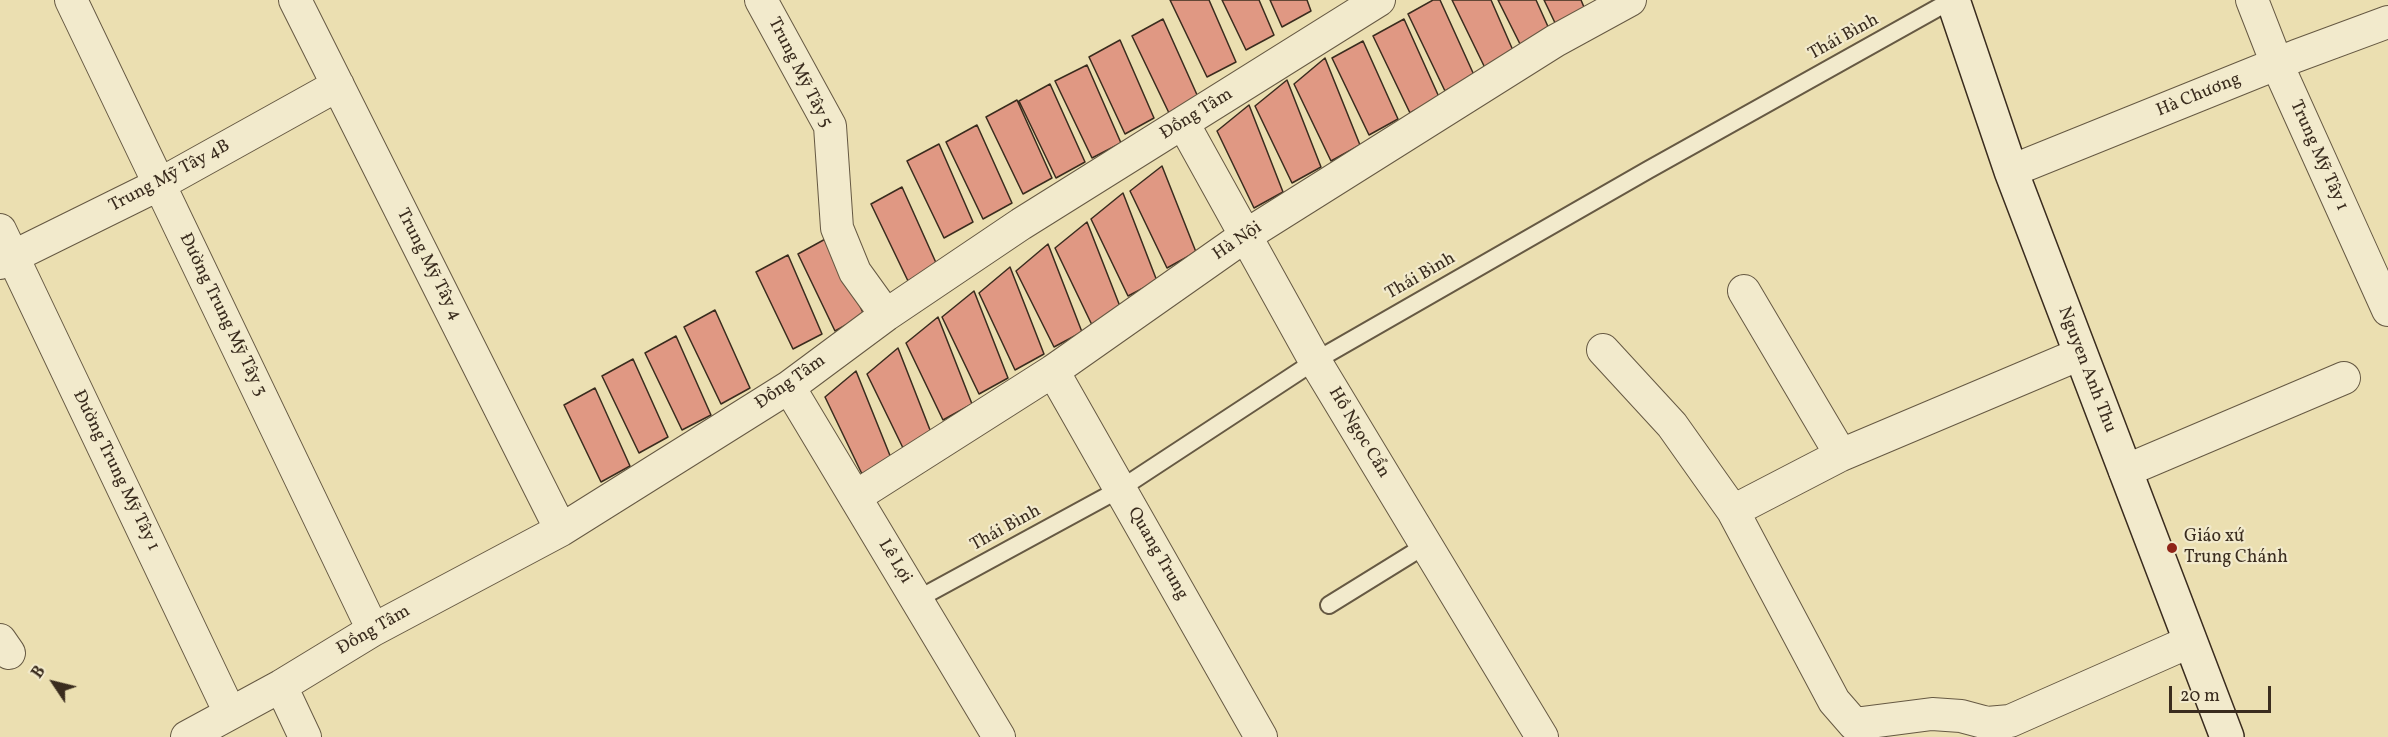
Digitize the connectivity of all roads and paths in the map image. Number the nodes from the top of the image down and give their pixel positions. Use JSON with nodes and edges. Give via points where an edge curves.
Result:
{"nodes":[{"id":1,"x":71,"y":0,"type":"edge"},
{"id":2,"x":295,"y":0,"type":"edge"},
{"id":3,"x":761,"y":0,"type":"edge"},
{"id":4,"x":1379,"y":0,"type":"edge"},
{"id":5,"x":1630,"y":0,"type":"edge"},
{"id":6,"x":1953,"y":0,"type":"edge"},
{"id":7,"x":2252,"y":0,"type":"edge"},
{"id":8,"x":2388,"y":22,"type":"edge"},
{"id":9,"x":2277,"y":64,"type":"junction"},
{"id":10,"x":338,"y":86,"type":"junction"},
{"id":11,"x":1183,"y":123,"type":"junction"},
{"id":12,"x":2011,"y":171,"type":"junction"},
{"id":13,"x":160,"y":184,"type":"junction"},
{"id":14,"x":1245,"y":236,"type":"junction"},
{"id":15,"x":4,"y":249,"type":"edge"},
{"id":16,"x":1744,"y":291,"type":"dead end"},
{"id":17,"x":2388,"y":310,"type":"edge"},
{"id":18,"x":886,"y":315,"type":"junction"},
{"id":19,"x":1603,"y":350,"type":"dead end"},
{"id":20,"x":2080,"y":354,"type":"junction"},
{"id":21,"x":1315,"y":361,"type":"junction"},
{"id":22,"x":1053,"y":372,"type":"junction"},
{"id":23,"x":2344,"y":378,"type":"dead end"},
{"id":24,"x":789,"y":387,"type":"junction"},
{"id":25,"x":1841,"y":455,"type":"junction"},
{"id":26,"x":2125,"y":471,"type":"junction"},
{"id":27,"x":1120,"y":489,"type":"junction"},
{"id":28,"x":855,"y":497,"type":"junction"},
{"id":29,"x":1733,"y":511,"type":"junction"},
{"id":30,"x":561,"y":530,"type":"junction"},
{"id":31,"x":1426,"y":545,"type":"junction"},
{"id":32,"x":916,"y":600,"type":"junction"},
{"id":33,"x":1329,"y":604,"type":"dead end"},
{"id":34,"x":373,"y":630,"type":"junction"},
{"id":35,"x":2189,"y":642,"type":"junction"},
{"id":36,"x":282,"y":686,"type":"junction"},
{"id":37,"x":230,"y":713,"type":"junction"},
{"id":38,"x":187,"y":737,"type":"edge"},
{"id":39,"x":305,"y":737,"type":"edge"},
{"id":40,"x":999,"y":737,"type":"edge"},
{"id":41,"x":1261,"y":737,"type":"edge"},
{"id":42,"x":1542,"y":737,"type":"edge"},
{"id":43,"x":2227,"y":737,"type":"edge"}],
"edges":[{"from":1,"to":13,"type":"street","name":"Đường Trung Mỹ Tây 3"},
{"from":2,"to":10,"type":"street","name":"Trung Mỹ Tây 4"},
{"from":3,"to":18,"type":"street","name":"Trung Mỹ Tây 5","via":[[830,126],[837,228],[855,272]]},
{"from":4,"to":11,"type":"street","name":"Đồng Tâm"},
{"from":5,"to":14,"type":"street","name":"Hà Nội","via":[[1555,41]]},
{"from":6,"to":12,"type":"main road","name":"Nguyen Anh Thu"},
{"from":6,"to":21,"type":"lane","name":"Thái Bình"},
{"from":7,"to":9,"type":"street","name":"Trung Mỹ Tây 1"},
{"from":8,"to":9,"type":"street","name":"Hà Chương"},
{"from":9,"to":12,"type":"street","name":"Hà Chương"},
{"from":9,"to":17,"type":"street","name":"Trung Mỹ Tây 1"},
{"from":10,"to":13,"type":"street","name":"Trung Mỹ Tây 4B"},
{"from":10,"to":30,"type":"street","name":"Trung Mỹ Tây 4"},
{"from":11,"to":14,"type":"street","name":"Hồ Ngọc Cẩn"},
{"from":11,"to":18,"type":"street","name":"Đồng Tâm","via":[[1021,224]]},
{"from":12,"to":20,"type":"main road","name":"Nguyen Anh Thu"},
{"from":13,"to":15,"type":"street","name":"Trung Mỹ Tây 4B"},
{"from":13,"to":34,"type":"street","name":"Đường Trung Mỹ Tây 3"},
{"from":14,"to":21,"type":"street","name":"Hồ Ngọc Cẩn"},
{"from":14,"to":22,"type":"street","name":"Hà Nội"},
{"from":15,"to":37,"type":"street","name":"Đường Trung Mỹ Tây 1"},
{"from":16,"to":25,"type":"street"},
{"from":18,"to":24,"type":"street","name":"Đồng Tâm"},
{"from":19,"to":29,"type":"street","via":[[1672,425]]},
{"from":20,"to":25,"type":"street"},
{"from":20,"to":26,"type":"main road","name":"Nguyen Anh Thu"},
{"from":21,"to":27,"type":"lane","name":"Thái Bình"},
{"from":21,"to":31,"type":"street","name":"Hồ Ngọc Cẩn"},
{"from":22,"to":27,"type":"street","name":"Quang Trung"},
{"from":22,"to":28,"type":"street","name":"Hà Nội"},
{"from":23,"to":26,"type":"street"},
{"from":24,"to":28,"type":"street","name":"Lê Lợi"},
{"from":24,"to":30,"type":"street","name":"Đồng Tâm"},
{"from":25,"to":29,"type":"street"},
{"from":26,"to":35,"type":"main road","name":"Nguyen Anh Thu"},
{"from":27,"to":32,"type":"lane","name":"Thái Bình"},
{"from":27,"to":41,"type":"street","name":"Quang Trung"},
{"from":28,"to":32,"type":"street","name":"Lê Lợi"},
{"from":29,"to":35,"type":"street","via":[[1833,701],[1854,724],[1932,714],[1987,723],[2010,721]]},
{"from":30,"to":34,"type":"street","name":"Đồng Tâm"},
{"from":31,"to":33,"type":"lane"},
{"from":31,"to":42,"type":"street","name":"Hồ Ngọc Cẩn"},
{"from":32,"to":40,"type":"street","name":"Lê Lợi"},
{"from":34,"to":36,"type":"street","name":"Đồng Tâm"},
{"from":35,"to":43,"type":"main road","name":"Nguyen Anh Thu"},
{"from":36,"to":37,"type":"street","name":"Đồng Tâm"},
{"from":36,"to":39,"type":"street"},
{"from":37,"to":38,"type":"street","name":"Đồng Tâm"}]}
